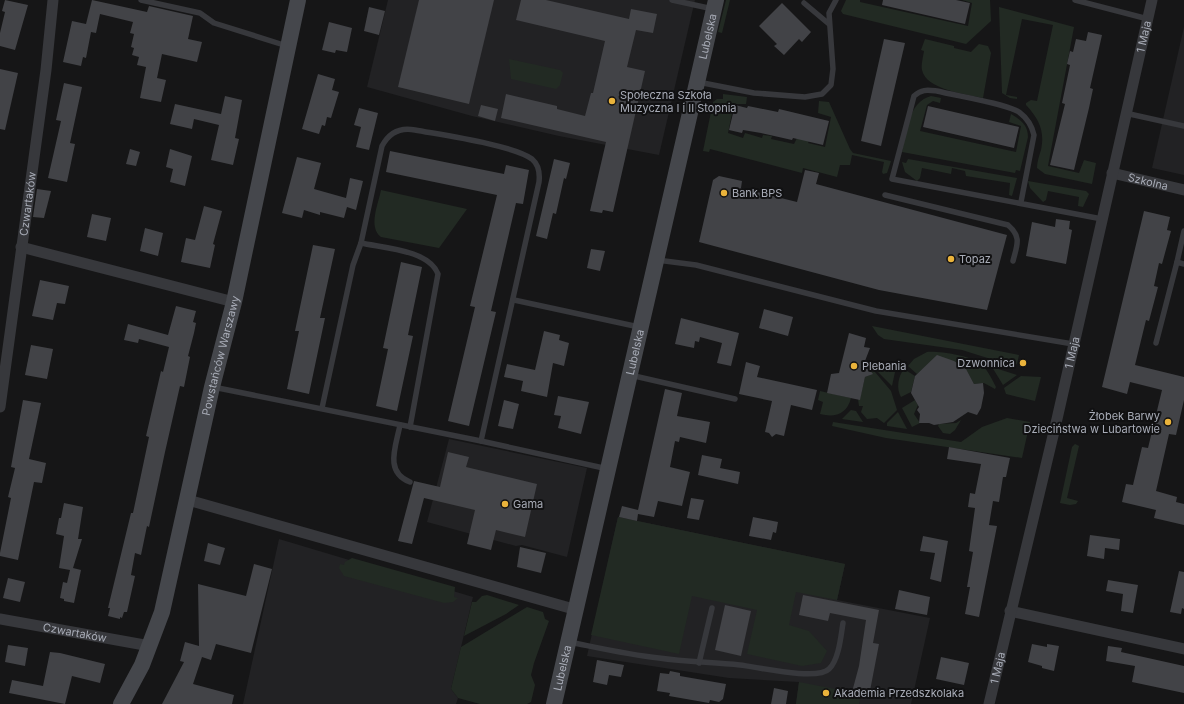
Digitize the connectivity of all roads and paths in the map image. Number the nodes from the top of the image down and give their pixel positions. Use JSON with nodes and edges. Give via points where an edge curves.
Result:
{"nodes":[{"id":1,"x":53,"y":0,"type":"edge"},
{"id":2,"x":141,"y":0,"type":"edge"},
{"id":3,"x":298,"y":0,"type":"edge"},
{"id":4,"x":672,"y":0,"type":"edge"},
{"id":5,"x":836,"y":0,"type":"edge"},
{"id":6,"x":1074,"y":0,"type":"edge"},
{"id":7,"x":1152,"y":0,"type":"edge"},
{"id":8,"x":804,"y":3,"type":"dead end"},
{"id":9,"x":715,"y":5,"type":"edge"},
{"id":10,"x":1148,"y":19,"type":"junction"},
{"id":11,"x":829,"y":24,"type":"junction"},
{"id":12,"x":288,"y":46,"type":"junction"},
{"id":13,"x":697,"y":81,"type":"junction"},
{"id":14,"x":1125,"y":113,"type":"junction"},
{"id":15,"x":1184,"y":126,"type":"edge"},
{"id":16,"x":1112,"y":173,"type":"junction"},
{"id":17,"x":1184,"y":190,"type":"edge"},
{"id":18,"x":885,"y":194,"type":"dead end"},
{"id":19,"x":1021,"y":202,"type":"junction"},
{"id":20,"x":1102,"y":219,"type":"junction"},
{"id":21,"x":1184,"y":231,"type":"edge"},
{"id":22,"x":361,"y":243,"type":"junction"},
{"id":23,"x":21,"y":246,"type":"junction"},
{"id":24,"x":656,"y":260,"type":"junction"},
{"id":25,"x":1013,"y":261,"type":"dead end"},
{"id":26,"x":1177,"y":262,"type":"junction"},
{"id":27,"x":1184,"y":264,"type":"edge"},
{"id":28,"x":514,"y":300,"type":"junction"},
{"id":29,"x":234,"y":302,"type":"junction"},
{"id":30,"x":641,"y":327,"type":"junction"},
{"id":31,"x":1156,"y":343,"type":"dead end"},
{"id":32,"x":1074,"y":344,"type":"junction"},
{"id":33,"x":630,"y":376,"type":"junction"},
{"id":34,"x":212,"y":387,"type":"junction"},
{"id":35,"x":735,"y":399,"type":"dead end"},
{"id":36,"x":0,"y":407,"type":"edge"},
{"id":37,"x":322,"y":408,"type":"junction"},
{"id":38,"x":400,"y":424,"type":"junction"},
{"id":39,"x":410,"y":427,"type":"junction"},
{"id":40,"x":481,"y":441,"type":"junction"},
{"id":41,"x":608,"y":469,"type":"junction"},
{"id":42,"x":410,"y":482,"type":"dead end"},
{"id":43,"x":188,"y":500,"type":"junction"},
{"id":44,"x":712,"y":608,"type":"dead end"},
{"id":45,"x":577,"y":610,"type":"junction"},
{"id":46,"x":1010,"y":611,"type":"junction"},
{"id":47,"x":0,"y":619,"type":"edge"},
{"id":48,"x":844,"y":623,"type":"dead end"},
{"id":49,"x":569,"y":642,"type":"junction"},
{"id":50,"x":150,"y":646,"type":"junction"},
{"id":51,"x":1184,"y":649,"type":"edge"},
{"id":52,"x":699,"y":663,"type":"junction"},
{"id":53,"x":121,"y":704,"type":"edge"},
{"id":54,"x":554,"y":704,"type":"edge"},
{"id":55,"x":989,"y":704,"type":"edge"}],
"edges":[{"from":1,"to":23,"type":"street","name":"Czwartaków","via":[[46,70]]},
{"from":2,"to":12,"type":"lane","via":[[200,13],[214,23]]},
{"from":3,"to":12,"type":"street","name":"Powstańców Warszawy"},
{"from":4,"to":9,"type":"lane"},
{"from":5,"to":11,"type":"lane","via":[[829,14]]},
{"from":6,"to":10,"type":"lane"},
{"from":7,"to":10,"type":"street","name":"1 Maja"},
{"from":8,"to":11,"type":"lane"},
{"from":9,"to":13,"type":"street","name":"Lubelska"},
{"from":10,"to":14,"type":"street","name":"1 Maja"},
{"from":11,"to":13,"type":"lane","via":[[833,69],[831,85],[822,94],[805,97],[754,93]]},
{"from":12,"to":29,"type":"street","name":"Powstańców Warszawy"},
{"from":13,"to":24,"type":"street","name":"Lubelska"},
{"from":14,"to":15,"type":"lane"},
{"from":14,"to":16,"type":"street","name":"1 Maja"},
{"from":16,"to":17,"type":"street","name":"Szkolna"},
{"from":16,"to":20,"type":"street","name":"1 Maja"},
{"from":18,"to":25,"type":"lane","via":[[1008,225],[1016,232],[1018,242]]},
{"from":19,"to":19,"type":"lane","via":[[1034,135],[1024,116],[1012,109],[937,91],[919,91],[914,96],[892,179]]},
{"from":19,"to":20,"type":"lane"},
{"from":20,"to":32,"type":"street","name":"1 Maja"},
{"from":21,"to":26,"type":"lane"},
{"from":22,"to":28,"type":"lane","via":[[382,146],[386,139],[401,129],[522,154],[537,164],[540,176]]},
{"from":22,"to":37,"type":"lane","via":[[353,265]]},
{"from":22,"to":39,"type":"lane","via":[[421,257],[434,264],[438,274]]},
{"from":23,"to":29,"type":"street"},
{"from":23,"to":36,"type":"street","name":"Czwartaków"},
{"from":24,"to":30,"type":"street","name":"Lubelska"},
{"from":24,"to":32,"type":"lane","via":[[696,265],[876,311]]},
{"from":26,"to":27,"type":"lane"},
{"from":26,"to":31,"type":"lane"},
{"from":28,"to":30,"type":"lane"},
{"from":28,"to":40,"type":"lane"},
{"from":29,"to":34,"type":"street","name":"Powstańców Warszawy"},
{"from":30,"to":33,"type":"street","name":"Lubelska"},
{"from":32,"to":46,"type":"street","name":"1 Maja"},
{"from":33,"to":35,"type":"lane"},
{"from":33,"to":41,"type":"street","name":"Lubelska"},
{"from":34,"to":37,"type":"lane"},
{"from":34,"to":43,"type":"street","name":"Powstańców Warszawy"},
{"from":37,"to":38,"type":"lane"},
{"from":38,"to":39,"type":"lane"},
{"from":38,"to":42,"type":"lane","via":[[394,466],[399,476]]},
{"from":39,"to":40,"type":"lane"},
{"from":40,"to":41,"type":"lane"},
{"from":41,"to":45,"type":"street","name":"Lubelska"},
{"from":43,"to":45,"type":"street"},
{"from":43,"to":50,"type":"street","name":"Powstańców Warszawy","via":[[162,612]]},
{"from":44,"to":52,"type":"lane"},
{"from":45,"to":49,"type":"street","name":"Lubelska"},
{"from":46,"to":51,"type":"street"},
{"from":46,"to":55,"type":"street","name":"1 Maja"},
{"from":47,"to":50,"type":"street","name":"Czwartaków"},
{"from":48,"to":52,"type":"lane","via":[[839,648],[830,669],[821,673],[807,674],[723,663]]},
{"from":49,"to":52,"type":"lane"},
{"from":49,"to":54,"type":"street","name":"Lubelska"},
{"from":50,"to":53,"type":"street","name":"Powstańców Warszawy"}]}
